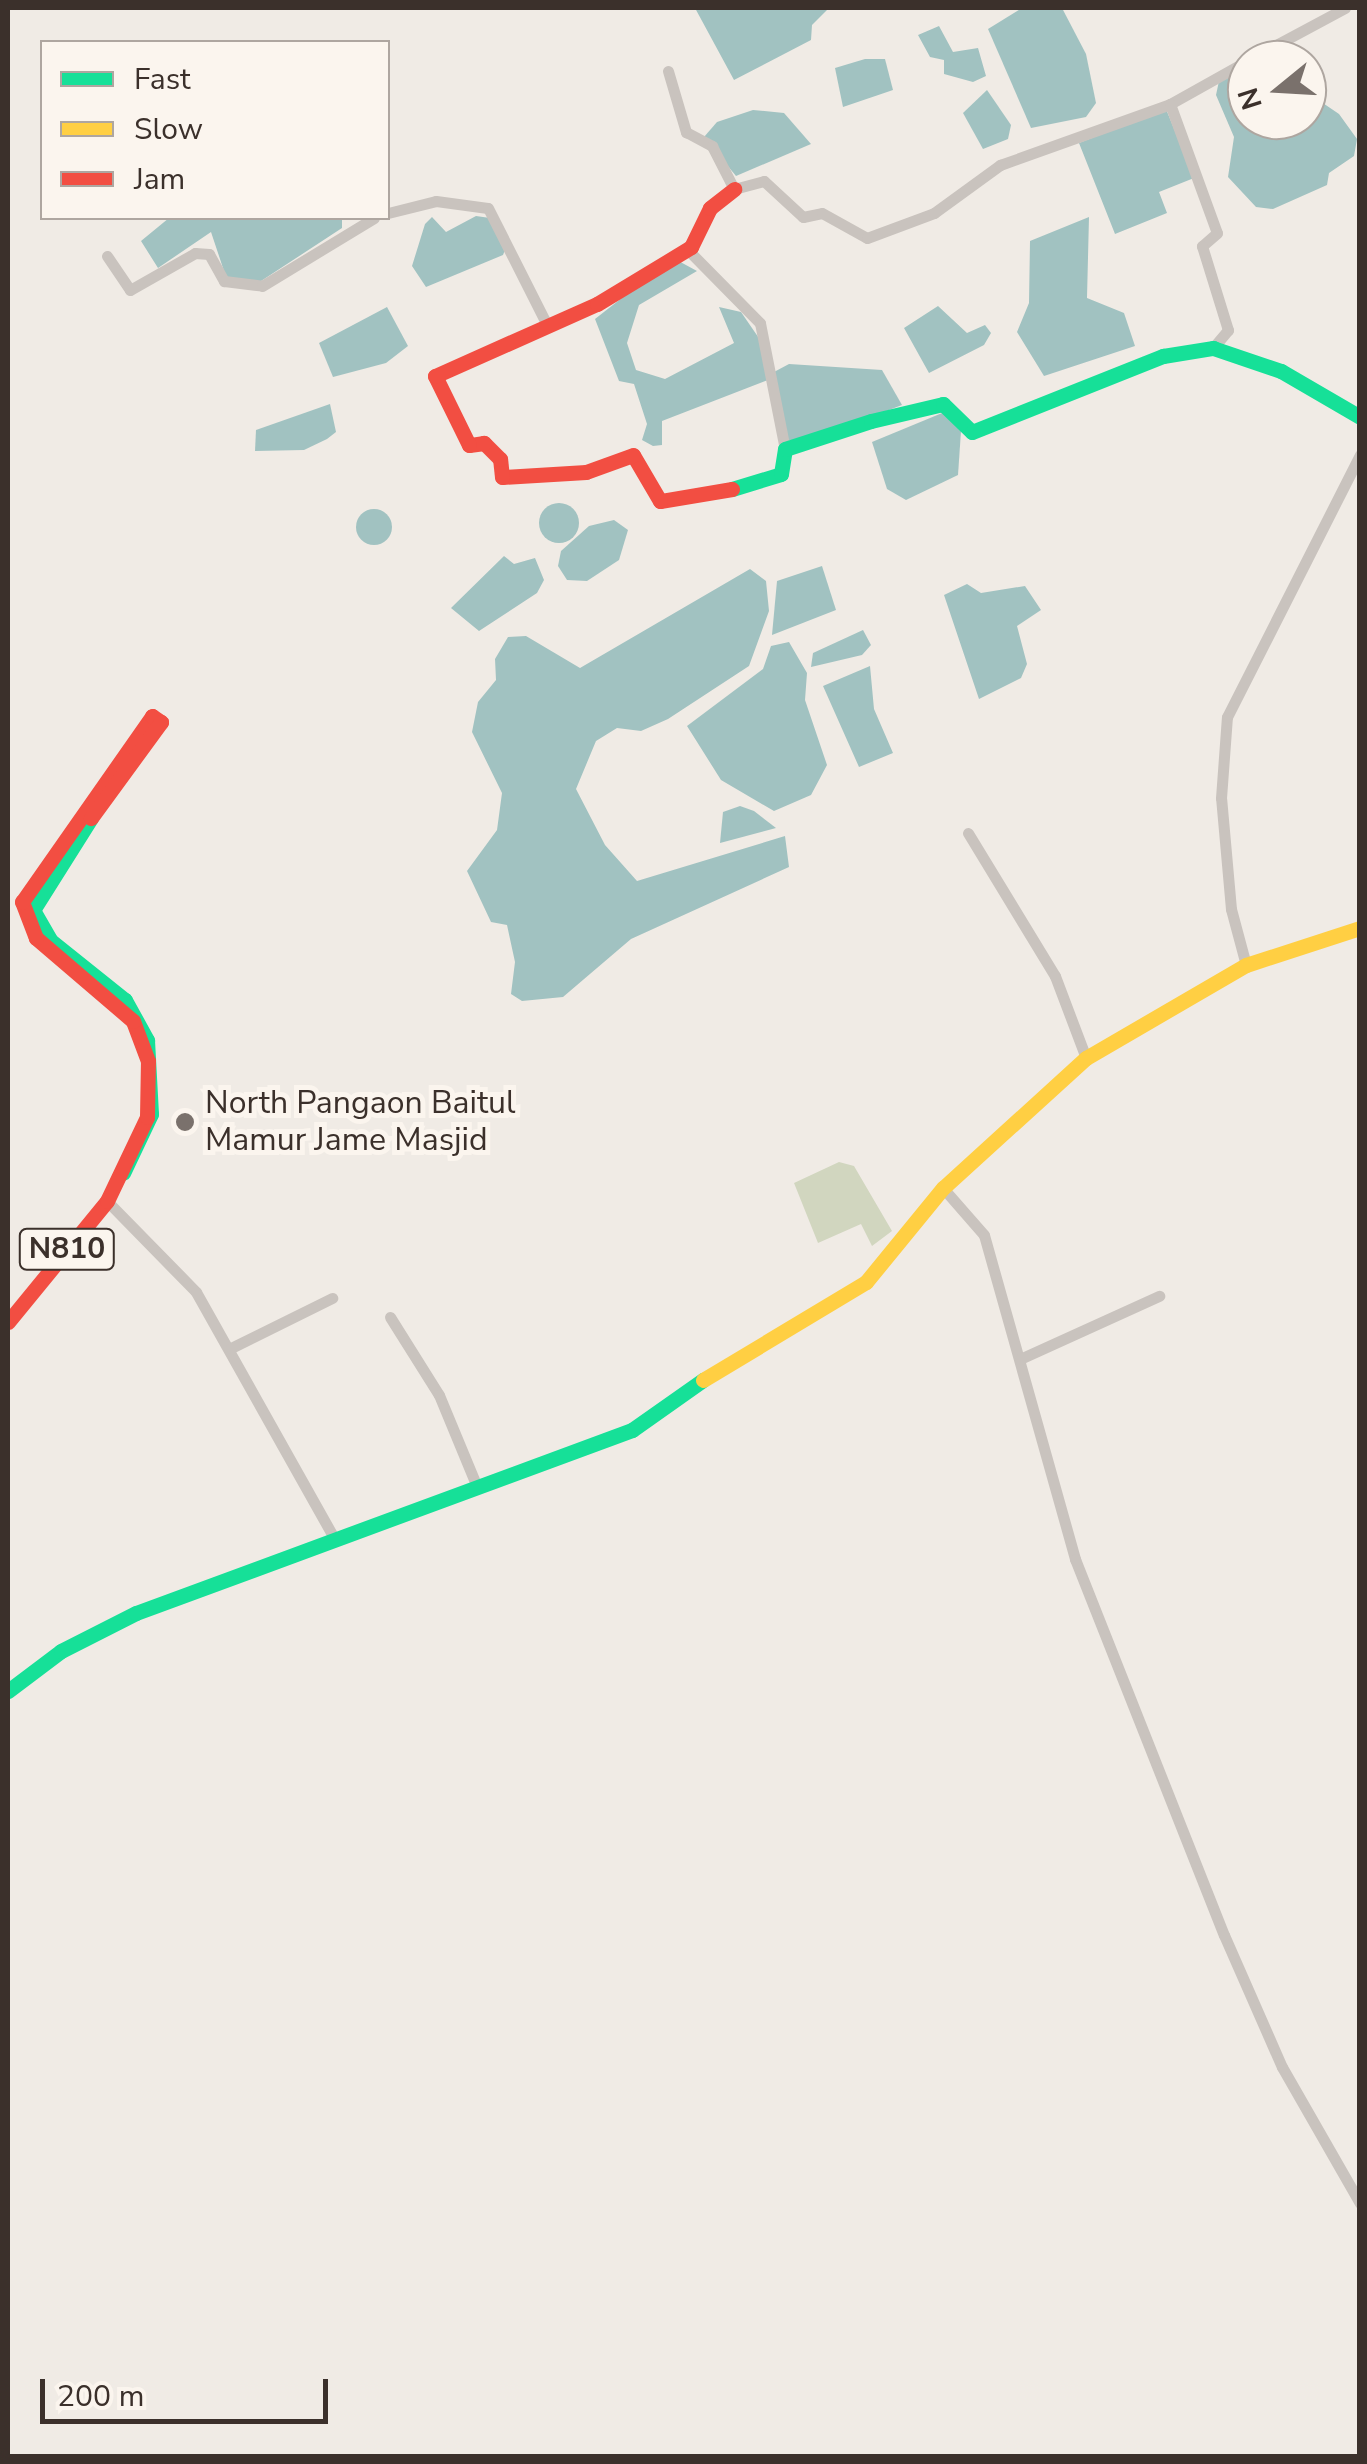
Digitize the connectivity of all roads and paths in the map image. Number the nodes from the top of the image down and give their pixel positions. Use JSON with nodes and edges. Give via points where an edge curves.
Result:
{"nodes":[{"id":1,"x":1345,"y":8,"type":"edge"},
{"id":2,"x":1285,"y":40,"type":"edge"},
{"id":3,"x":668,"y":71,"type":"dead end"},
{"id":4,"x":1227,"y":72,"type":"edge"},
{"id":5,"x":1170,"y":104,"type":"junction"},
{"id":6,"x":734,"y":189,"type":"junction"},
{"id":7,"x":390,"y":212,"type":"edge"},
{"id":8,"x":371,"y":220,"type":"edge"},
{"id":9,"x":687,"y":249,"type":"junction"},
{"id":10,"x":107,"y":256,"type":"dead end"},
{"id":11,"x":546,"y":325,"type":"junction"},
{"id":12,"x":1213,"y":348,"type":"junction"},
{"id":13,"x":1360,"y":417,"type":"edge"},
{"id":14,"x":786,"y":449,"type":"junction"},
{"id":15,"x":1360,"y":455,"type":"edge"},
{"id":16,"x":968,"y":832,"type":"dead end"},
{"id":17,"x":1360,"y":928,"type":"edge"},
{"id":18,"x":1246,"y":965,"type":"junction"},
{"id":19,"x":139,"y":1028,"type":"junction"},
{"id":20,"x":1086,"y":1058,"type":"junction"},
{"id":21,"x":943,"y":1188,"type":"junction"},
{"id":22,"x":107,"y":1201,"type":"junction"},
{"id":23,"x":1159,"y":1296,"type":"dead end"},
{"id":24,"x":332,"y":1298,"type":"dead end"},
{"id":25,"x":390,"y":1318,"type":"dead end"},
{"id":26,"x":8,"y":1322,"type":"edge"},
{"id":27,"x":231,"y":1348,"type":"junction"},
{"id":28,"x":1020,"y":1359,"type":"junction"},
{"id":29,"x":476,"y":1482,"type":"junction"},
{"id":30,"x":335,"y":1540,"type":"junction"},
{"id":31,"x":8,"y":1692,"type":"edge"},
{"id":32,"x":1360,"y":2203,"type":"edge"}],
"edges":[{"from":1,"to":2,"type":"street"},
{"from":3,"to":6,"type":"street","via":[[686,132],[712,146]]},
{"from":4,"to":5,"type":"street"},
{"from":5,"to":6,"type":"street","via":[[1000,165],[944,207],[867,238],[822,213],[804,217],[764,181]]},
{"from":5,"to":12,"type":"street","via":[[1217,233],[1202,246],[1228,330]]},
{"from":6,"to":9,"type":"main road","via":[[710,208]]},
{"from":7,"to":11,"type":"street","via":[[436,201],[488,208]]},
{"from":8,"to":10,"type":"street","via":[[262,286],[224,281],[209,254],[195,253],[130,290]]},
{"from":9,"to":11,"type":"main road"},
{"from":9,"to":14,"type":"street","via":[[760,323]]},
{"from":11,"to":14,"type":"main road","via":[[435,376],[469,445],[484,443],[500,459],[502,477],[586,472],[633,455],[660,501],[701,498],[780,474]]},
{"from":12,"to":13,"type":"main road","via":[[1281,371]]},
{"from":12,"to":14,"type":"main road","via":[[1163,356],[972,432],[943,404]]},
{"from":15,"to":18,"type":"street","via":[[1227,717],[1221,798],[1231,909]]},
{"from":16,"to":20,"type":"street","via":[[1055,976]]},
{"from":17,"to":18,"type":"main road"},
{"from":18,"to":20,"type":"main road"},
{"from":19,"to":19,"type":"main road","number":"N810","via":[[115,998],[36,938],[22,902],[152,716],[161,722],[36,895],[33,910],[50,940],[114,989]]},
{"from":19,"to":22,"type":"main road","number":"N810","via":[[154,1076],[152,1114]]},
{"from":20,"to":21,"type":"main road"},
{"from":21,"to":28,"type":"street","via":[[984,1235]]},
{"from":21,"to":29,"type":"main road","via":[[893,1256],[837,1301],[748,1349],[632,1430]]},
{"from":22,"to":26,"type":"main road","number":"N810"},
{"from":22,"to":27,"type":"street","via":[[196,1292]]},
{"from":23,"to":28,"type":"street"},
{"from":24,"to":27,"type":"street"},
{"from":25,"to":29,"type":"street","via":[[439,1395]]},
{"from":27,"to":30,"type":"street"},
{"from":28,"to":32,"type":"street","via":[[1076,1558],[1126,1696],[1276,2052]]},
{"from":29,"to":30,"type":"main road"},
{"from":30,"to":31,"type":"main road","via":[[136,1613],[61,1651]]}]}
